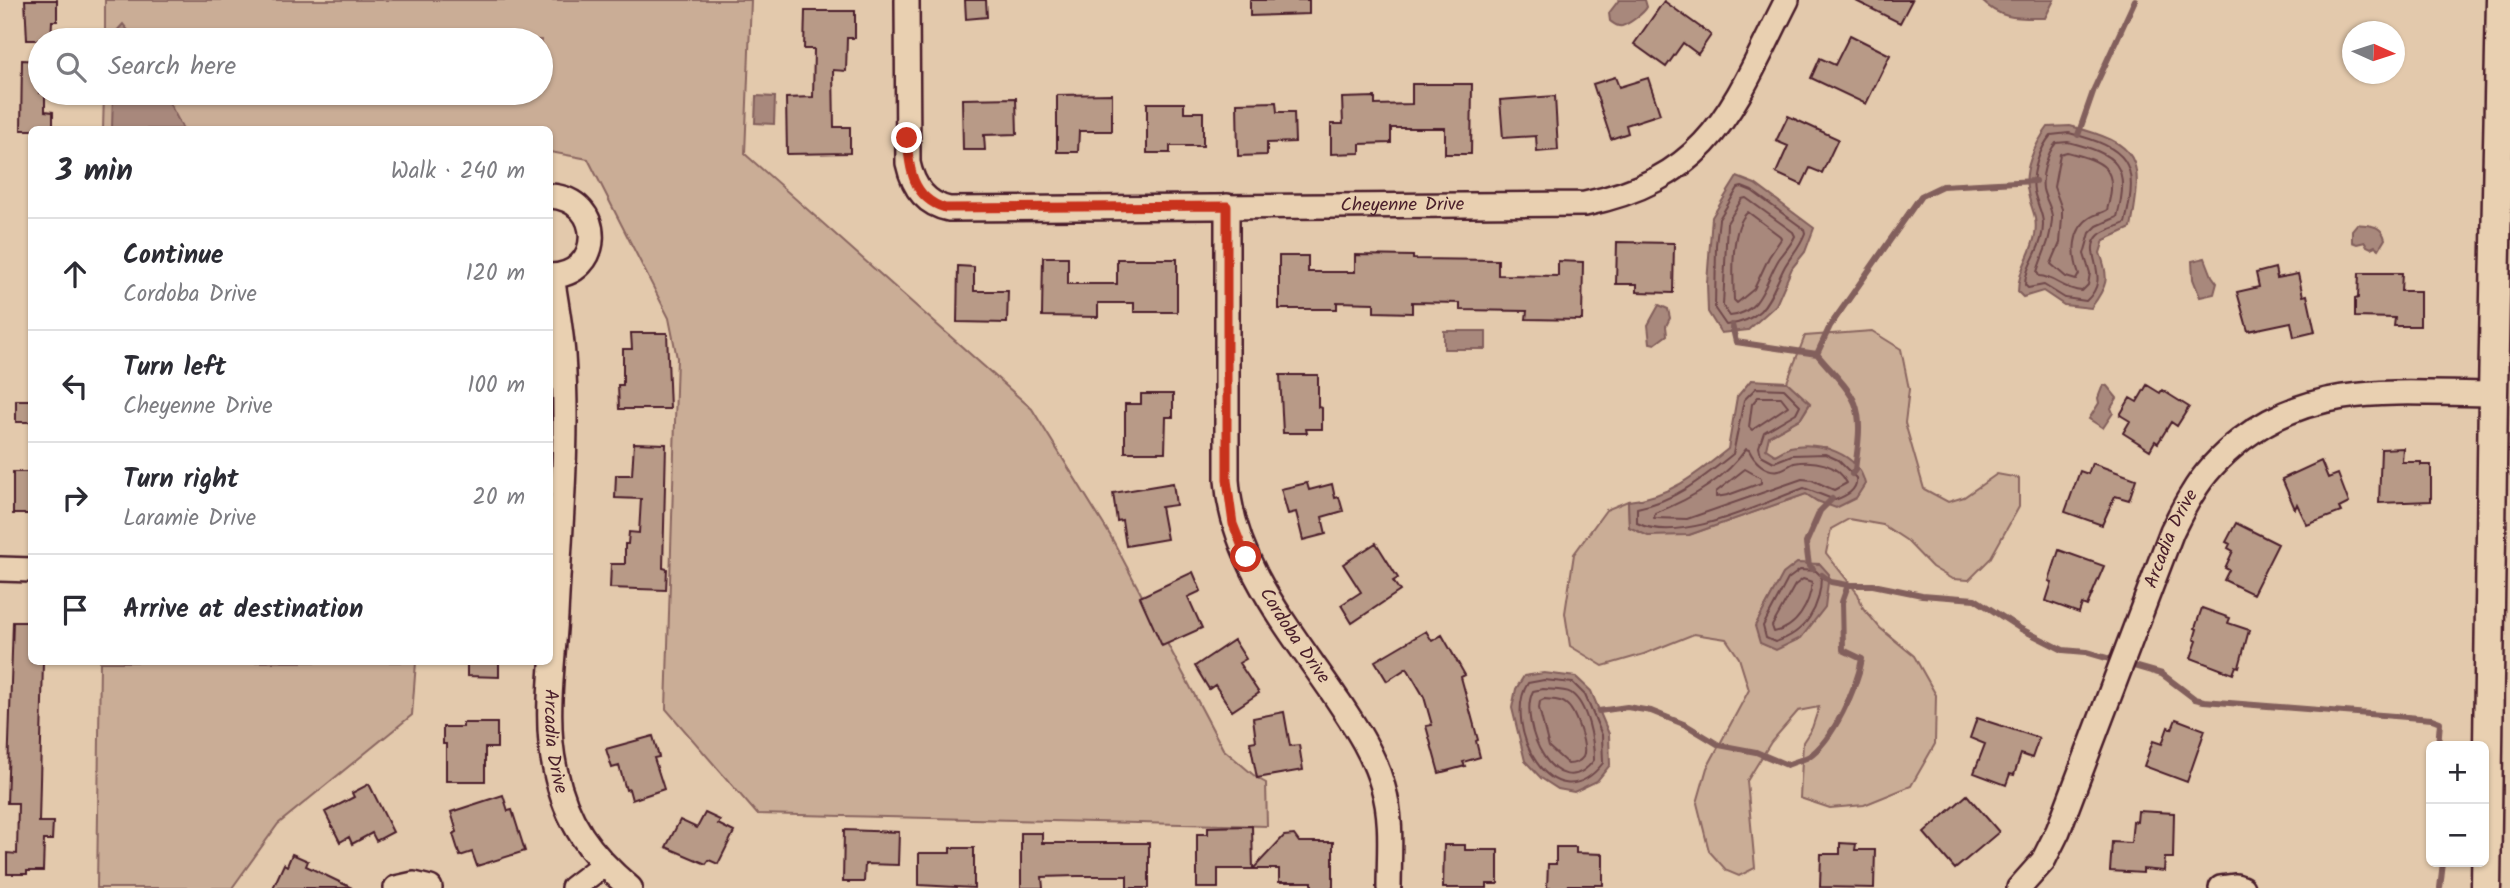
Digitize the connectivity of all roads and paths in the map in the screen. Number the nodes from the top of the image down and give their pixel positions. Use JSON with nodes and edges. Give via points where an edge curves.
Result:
{"nodes":[{"id":1,"x":907,"y":0,"type":"edge"},
{"id":2,"x":1787,"y":0,"type":"edge"},
{"id":3,"x":2501,"y":0,"type":"edge"},
{"id":4,"x":553,"y":196,"type":"edge"},
{"id":5,"x":1227,"y":206,"type":"junction"},
{"id":6,"x":553,"y":276,"type":"edge"},
{"id":7,"x":553,"y":287,"type":"edge"},
{"id":8,"x":2493,"y":394,"type":"junction"},
{"id":9,"x":0,"y":569,"type":"edge"},
{"id":10,"x":28,"y":570,"type":"edge"},
{"id":11,"x":553,"y":659,"type":"edge"},
{"id":12,"x":553,"y":665,"type":"edge"},
{"id":13,"x":603,"y":865,"type":"junction"},
{"id":14,"x":2025,"y":886,"type":"edge"},
{"id":15,"x":397,"y":888,"type":"edge"},
{"id":16,"x":430,"y":888,"type":"edge"},
{"id":17,"x":573,"y":888,"type":"edge"},
{"id":18,"x":630,"y":888,"type":"edge"},
{"id":19,"x":1389,"y":888,"type":"edge"},
{"id":20,"x":2221,"y":888,"type":"edge"},
{"id":21,"x":2242,"y":888,"type":"edge"},
{"id":22,"x":2486,"y":888,"type":"edge"}],
"edges":[{"from":1,"to":5,"type":"street","name":"Cheyenne Drive","via":[[908,163],[923,196],[949,209]]},
{"from":2,"to":5,"type":"street","name":"Cheyenne Drive","via":[[1712,135],[1670,173],[1619,197],[1585,204]]},
{"from":3,"to":8,"type":"street"},
{"from":4,"to":6,"type":"street","via":[[576,204],[592,236],[582,262],[571,271]]},
{"from":5,"to":19,"type":"street","name":"Cordoba Drive","via":[[1227,480],[1233,524],[1260,584],[1373,759],[1387,806]]},
{"from":7,"to":11,"type":"street","name":"Arcadia Drive","via":[[565,387]]},
{"from":8,"to":14,"type":"street","name":"Arcadia Drive","via":[[2382,394],[2317,401],[2272,419],[2220,458],[2192,493],[2172,531],[2058,831]]},
{"from":8,"to":22,"type":"street"},
{"from":9,"to":10,"type":"street"},
{"from":12,"to":13,"type":"street","name":"Arcadia Drive","via":[[552,752],[558,783],[586,844]]},
{"from":13,"to":17,"type":"street"},
{"from":13,"to":18,"type":"street","name":"Arcadia Drive"},
{"from":15,"to":16,"type":"street","via":[[414,884]]},
{"from":20,"to":21,"type":"street"}]}
